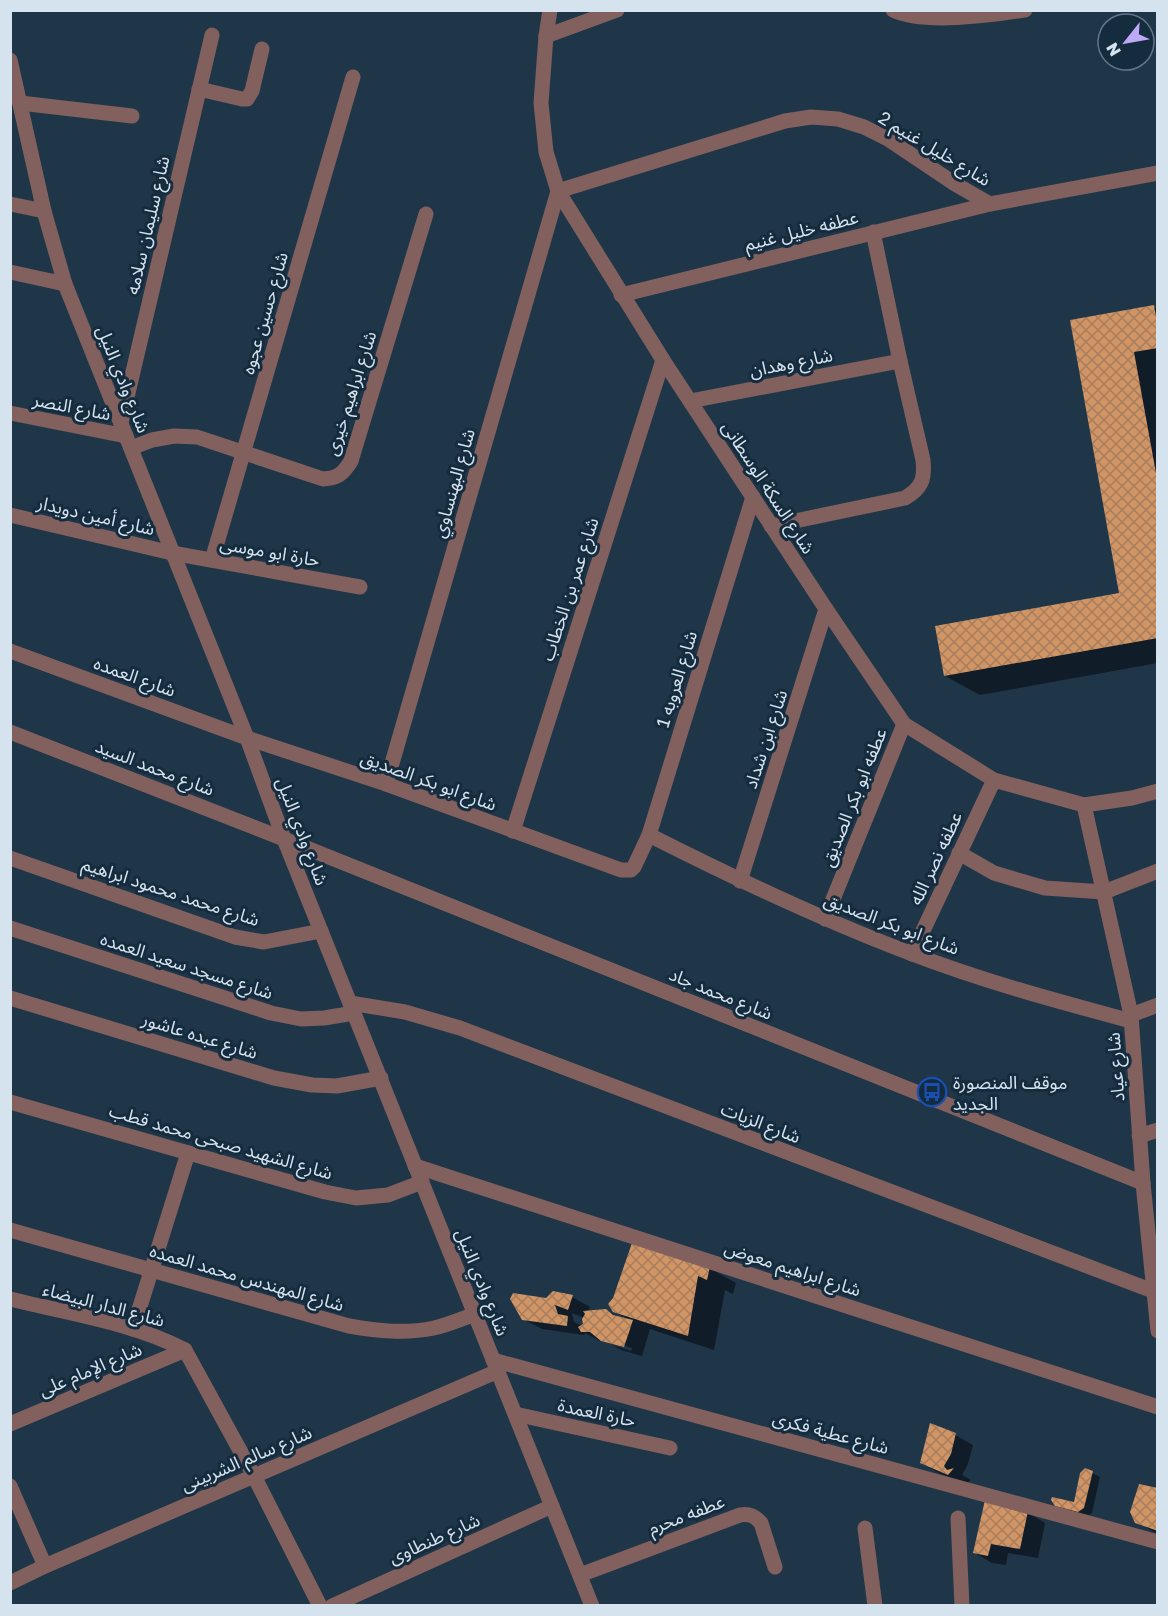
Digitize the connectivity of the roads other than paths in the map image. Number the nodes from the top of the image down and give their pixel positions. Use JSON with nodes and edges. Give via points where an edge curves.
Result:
{"nodes":[{"id":1,"x":549,"y":10,"type":"edge"},
{"id":2,"x":617,"y":10,"type":"edge"},
{"id":3,"x":893,"y":10,"type":"edge"},
{"id":4,"x":1025,"y":10,"type":"edge"},
{"id":5,"x":988,"y":13,"type":"edge"},
{"id":6,"x":212,"y":35,"type":"dead end"},
{"id":7,"x":546,"y":36,"type":"junction"},
{"id":8,"x":262,"y":50,"type":"dead end"},
{"id":9,"x":10,"y":60,"type":"edge"},
{"id":10,"x":353,"y":77,"type":"dead end"},
{"id":11,"x":199,"y":89,"type":"junction"},
{"id":12,"x":20,"y":103,"type":"junction"},
{"id":13,"x":132,"y":116,"type":"dead end"},
{"id":14,"x":1158,"y":173,"type":"edge"},
{"id":15,"x":558,"y":191,"type":"junction"},
{"id":16,"x":10,"y":204,"type":"edge"},
{"id":17,"x":990,"y":204,"type":"junction"},
{"id":18,"x":44,"y":211,"type":"junction"},
{"id":19,"x":426,"y":214,"type":"dead end"},
{"id":20,"x":873,"y":232,"type":"junction"},
{"id":21,"x":10,"y":272,"type":"edge"},
{"id":22,"x":65,"y":284,"type":"junction"},
{"id":23,"x":621,"y":295,"type":"junction"},
{"id":24,"x":663,"y":360,"type":"junction"},
{"id":25,"x":900,"y":361,"type":"junction"},
{"id":26,"x":690,"y":402,"type":"junction"},
{"id":27,"x":10,"y":413,"type":"edge"},
{"id":28,"x":126,"y":436,"type":"junction"},
{"id":29,"x":244,"y":453,"type":"junction"},
{"id":30,"x":753,"y":497,"type":"junction"},
{"id":31,"x":10,"y":515,"type":"edge"},
{"id":32,"x":771,"y":526,"type":"junction"},
{"id":33,"x":172,"y":553,"type":"junction"},
{"id":34,"x":212,"y":560,"type":"junction"},
{"id":35,"x":360,"y":587,"type":"dead end"},
{"id":36,"x":826,"y":609,"type":"junction"},
{"id":37,"x":10,"y":651,"type":"edge"},
{"id":38,"x":904,"y":723,"type":"junction"},
{"id":39,"x":10,"y":732,"type":"edge"},
{"id":40,"x":247,"y":738,"type":"junction"},
{"id":41,"x":994,"y":780,"type":"junction"},
{"id":42,"x":386,"y":784,"type":"junction"},
{"id":43,"x":1158,"y":791,"type":"edge"},
{"id":44,"x":1084,"y":805,"type":"junction"},
{"id":45,"x":513,"y":831,"type":"junction"},
{"id":46,"x":649,"y":835,"type":"junction"},
{"id":47,"x":284,"y":839,"type":"junction"},
{"id":48,"x":959,"y":853,"type":"junction"},
{"id":49,"x":10,"y":858,"type":"edge"},
{"id":50,"x":631,"y":870,"type":"joint"},
{"id":51,"x":1158,"y":871,"type":"edge"},
{"id":52,"x":740,"y":881,"type":"junction"},
{"id":53,"x":1104,"y":892,"type":"junction"},
{"id":54,"x":825,"y":919,"type":"junction"},
{"id":55,"x":10,"y":928,"type":"edge"},
{"id":56,"x":321,"y":931,"type":"junction"},
{"id":57,"x":912,"y":954,"type":"junction"},
{"id":58,"x":10,"y":998,"type":"edge"},
{"id":59,"x":1158,"y":1005,"type":"edge"},
{"id":60,"x":352,"y":1008,"type":"junction"},
{"id":61,"x":1131,"y":1018,"type":"junction"},
{"id":62,"x":381,"y":1078,"type":"junction"},
{"id":63,"x":10,"y":1102,"type":"edge"},
{"id":64,"x":1158,"y":1130,"type":"edge"},
{"id":65,"x":1139,"y":1136,"type":"junction"},
{"id":66,"x":188,"y":1153,"type":"junction"},
{"id":67,"x":416,"y":1166,"type":"junction"},
{"id":68,"x":422,"y":1182,"type":"junction"},
{"id":69,"x":1143,"y":1183,"type":"junction"},
{"id":70,"x":1152,"y":1221,"type":"edge"},
{"id":71,"x":10,"y":1230,"type":"edge"},
{"id":72,"x":152,"y":1270,"type":"junction"},
{"id":73,"x":1153,"y":1291,"type":"junction"},
{"id":74,"x":10,"y":1299,"type":"edge"},
{"id":75,"x":475,"y":1314,"type":"junction"},
{"id":76,"x":133,"y":1329,"type":"junction"},
{"id":77,"x":1158,"y":1330,"type":"edge"},
{"id":78,"x":185,"y":1350,"type":"junction"},
{"id":79,"x":495,"y":1365,"type":"junction"},
{"id":80,"x":1158,"y":1407,"type":"edge"},
{"id":81,"x":515,"y":1414,"type":"junction"},
{"id":82,"x":10,"y":1424,"type":"edge"},
{"id":83,"x":670,"y":1448,"type":"dead end"},
{"id":84,"x":254,"y":1476,"type":"junction"},
{"id":85,"x":10,"y":1486,"type":"edge"},
{"id":86,"x":552,"y":1506,"type":"junction"},
{"id":87,"x":958,"y":1518,"type":"dead end"},
{"id":88,"x":866,"y":1528,"type":"dead end"},
{"id":89,"x":1158,"y":1542,"type":"edge"},
{"id":90,"x":45,"y":1566,"type":"junction"},
{"id":91,"x":775,"y":1567,"type":"dead end"},
{"id":92,"x":580,"y":1575,"type":"junction"},
{"id":93,"x":10,"y":1583,"type":"edge"},
{"id":94,"x":320,"y":1605,"type":"edge"},
{"id":95,"x":332,"y":1605,"type":"edge"},
{"id":96,"x":592,"y":1605,"type":"edge"},
{"id":97,"x":875,"y":1605,"type":"edge"},
{"id":98,"x":962,"y":1605,"type":"edge"}],
"edges":[{"from":1,"to":7,"type":"street","name":"شارع السكة الوسطانى"},
{"from":2,"to":7,"type":"street"},
{"from":3,"to":5,"type":"street","via":[[929,18]]},
{"from":4,"to":5,"type":"street"},
{"from":6,"to":11,"type":"street","name":"شارع سليمان سلامه"},
{"from":7,"to":15,"type":"street","name":"شارع السكة الوسطانى","via":[[541,103],[546,152]]},
{"from":8,"to":11,"type":"street","via":[[247,99]]},
{"from":9,"to":12,"type":"street","name":"شارع وادي النيل"},
{"from":10,"to":29,"type":"street","name":"شارع حسين عجوه"},
{"from":11,"to":28,"type":"street","name":"شارع سليمان سلامه"},
{"from":12,"to":13,"type":"street"},
{"from":12,"to":18,"type":"street","name":"شارع وادي النيل"},
{"from":14,"to":17,"type":"street","name":"شارع خليل غنيم 2"},
{"from":15,"to":17,"type":"street","name":"شارع خليل غنيم 2","via":[[785,121],[811,117],[838,119],[864,127]]},
{"from":15,"to":23,"type":"street","name":"شارع السكة الوسطانى"},
{"from":15,"to":42,"type":"street","name":"شارع البهنساوي"},
{"from":16,"to":18,"type":"street"},
{"from":17,"to":20,"type":"street","name":"عطفه خليل غنيم"},
{"from":18,"to":22,"type":"street","name":"شارع وادي النيل"},
{"from":19,"to":29,"type":"street","name":"شارع ابراهيم خيرى","via":[[345,471],[323,479]]},
{"from":20,"to":23,"type":"street","name":"عطفه خليل غنيم"},
{"from":20,"to":25,"type":"street"},
{"from":21,"to":22,"type":"street"},
{"from":22,"to":28,"type":"street","name":"شارع وادي النيل"},
{"from":23,"to":24,"type":"street","name":"شارع السكة الوسطانى"},
{"from":24,"to":26,"type":"street","name":"شارع السكة الوسطانى"},
{"from":24,"to":45,"type":"street","name":"شارع عمر بن الخطاب"},
{"from":25,"to":26,"type":"street","name":"شارع وهدان"},
{"from":25,"to":32,"type":"street","via":[[924,471],[915,492],[905,498]]},
{"from":26,"to":30,"type":"street","name":"شارع السكة الوسطانى"},
{"from":27,"to":28,"type":"street","name":"شارع النصر"},
{"from":28,"to":29,"type":"street","name":"شارع ابراهيم خيرى","via":[[152,440],[197,437]]},
{"from":28,"to":33,"type":"street","name":"شارع وادي النيل"},
{"from":29,"to":34,"type":"street","name":"شارع حسين عجوه"},
{"from":30,"to":32,"type":"street","name":"شارع السكة الوسطانى"},
{"from":30,"to":46,"type":"street","name":"شارع العروبه 1"},
{"from":31,"to":33,"type":"street","name":"شارع أمين دويدار"},
{"from":32,"to":36,"type":"street","name":"شارع السكة الوسطانى"},
{"from":33,"to":34,"type":"street","name":"حارة ابو موسى"},
{"from":33,"to":40,"type":"street","name":"شارع وادي النيل"},
{"from":34,"to":35,"type":"street","name":"حارة ابو موسى"},
{"from":36,"to":38,"type":"street","name":"شارع السكة الوسطانى"},
{"from":36,"to":52,"type":"street","name":"شارع ابن شداد"},
{"from":37,"to":40,"type":"street","name":"شارع العمده"},
{"from":38,"to":41,"type":"street","name":"شارع السكة الوسطانى"},
{"from":38,"to":54,"type":"street","name":"عطفه ابو بكر الصديق"},
{"from":39,"to":47,"type":"street","name":"شارع محمد السيد"},
{"from":40,"to":42,"type":"street","name":"شارع ابو بكر الصديق"},
{"from":40,"to":47,"type":"street","name":"شارع وادي النيل"},
{"from":41,"to":44,"type":"street","name":"شارع السكة الوسطانى"},
{"from":41,"to":48,"type":"street","name":"عطفه نصر الله"},
{"from":42,"to":45,"type":"street","name":"شارع ابو بكر الصديق"},
{"from":43,"to":44,"type":"street","name":"شارع السكة الوسطانى"},
{"from":44,"to":53,"type":"street","name":"شارع عياد"},
{"from":45,"to":50,"type":"street","name":"شارع ابو بكر الصديق","via":[[621,870]]},
{"from":46,"to":50,"type":"street","name":"شارع العروبه 1"},
{"from":46,"to":52,"type":"street","name":"شارع ابو بكر الصديق"},
{"from":47,"to":56,"type":"street","name":"شارع وادي النيل"},
{"from":47,"to":69,"type":"street","name":"شارع محمد جاد"},
{"from":48,"to":53,"type":"street","via":[[994,873],[1045,888]]},
{"from":48,"to":57,"type":"street","name":"عطفه نصر الله"},
{"from":49,"to":56,"type":"street","name":"شارع محمد محمود ابراهيم","via":[[236,937],[264,942]]},
{"from":51,"to":53,"type":"street"},
{"from":52,"to":54,"type":"street","name":"شارع ابو بكر الصديق"},
{"from":53,"to":61,"type":"street","name":"شارع عياد"},
{"from":54,"to":57,"type":"street","name":"شارع ابو بكر الصديق"},
{"from":55,"to":60,"type":"street","name":"شارع مسجد سعيد العمده","via":[[271,1013],[302,1020],[324,1018]]},
{"from":56,"to":60,"type":"street","name":"شارع وادي النيل"},
{"from":57,"to":61,"type":"street","name":"شارع ابو بكر الصديق","via":[[1021,991]]},
{"from":58,"to":62,"type":"street","name":"شارع عبده عاشور","via":[[274,1078],[337,1086]]},
{"from":59,"to":61,"type":"street"},
{"from":60,"to":62,"type":"street","name":"شارع وادي النيل"},
{"from":60,"to":73,"type":"street","name":"شارع الزيات","via":[[405,1012],[460,1028]]},
{"from":61,"to":65,"type":"street","name":"شارع عياد"},
{"from":62,"to":67,"type":"street","name":"شارع وادي النيل"},
{"from":63,"to":66,"type":"street","name":"شارع الشهيد صبحى محمد قطب"},
{"from":64,"to":65,"type":"street"},
{"from":65,"to":69,"type":"street","name":"شارع عياد"},
{"from":66,"to":68,"type":"street","name":"شارع الشهيد صبحى محمد قطب","via":[[356,1198],[388,1195]]},
{"from":66,"to":72,"type":"street"},
{"from":67,"to":68,"type":"street","name":"شارع وادي النيل"},
{"from":67,"to":80,"type":"street","name":"شارع ابراهيم معوض"},
{"from":68,"to":75,"type":"street","name":"شارع وادي النيل"},
{"from":69,"to":70,"type":"street","name":"شارع عياد"},
{"from":70,"to":73,"type":"street","name":"شارع عياد"},
{"from":71,"to":72,"type":"street","name":"شارع المهندس محمد العمده"},
{"from":72,"to":75,"type":"street","name":"شارع المهندس محمد العمده","via":[[378,1331],[436,1328]]},
{"from":72,"to":76,"type":"street"},
{"from":73,"to":77,"type":"street","name":"شارع عياد"},
{"from":74,"to":76,"type":"street","name":"شارع الدار البيضاء"},
{"from":75,"to":79,"type":"street","name":"شارع وادي النيل"},
{"from":76,"to":78,"type":"street","name":"شارع الدار البيضاء"},
{"from":78,"to":82,"type":"street","name":"شارع الإمام على"},
{"from":78,"to":84,"type":"street"},
{"from":79,"to":81,"type":"street","name":"شارع وادي النيل"},
{"from":79,"to":84,"type":"street","name":"شارع سالم الشربينى"},
{"from":79,"to":89,"type":"street","name":"شارع عطية فكرى"},
{"from":81,"to":83,"type":"street","name":"حارة العمدة"},
{"from":81,"to":86,"type":"street","name":"شارع وادي النيل"},
{"from":84,"to":90,"type":"street","name":"شارع سالم الشربينى"},
{"from":84,"to":94,"type":"street"},
{"from":85,"to":90,"type":"street"},
{"from":86,"to":92,"type":"street","name":"شارع وادي النيل"},
{"from":86,"to":95,"type":"street","name":"شارع طنطاوى"},
{"from":87,"to":98,"type":"street"},
{"from":88,"to":97,"type":"street"},
{"from":90,"to":93,"type":"street","name":"شارع سالم الشربينى"},
{"from":91,"to":92,"type":"street","name":"عطفه محرم","via":[[761,1523],[746,1514]]},
{"from":92,"to":96,"type":"street","name":"شارع وادي النيل"}]}
